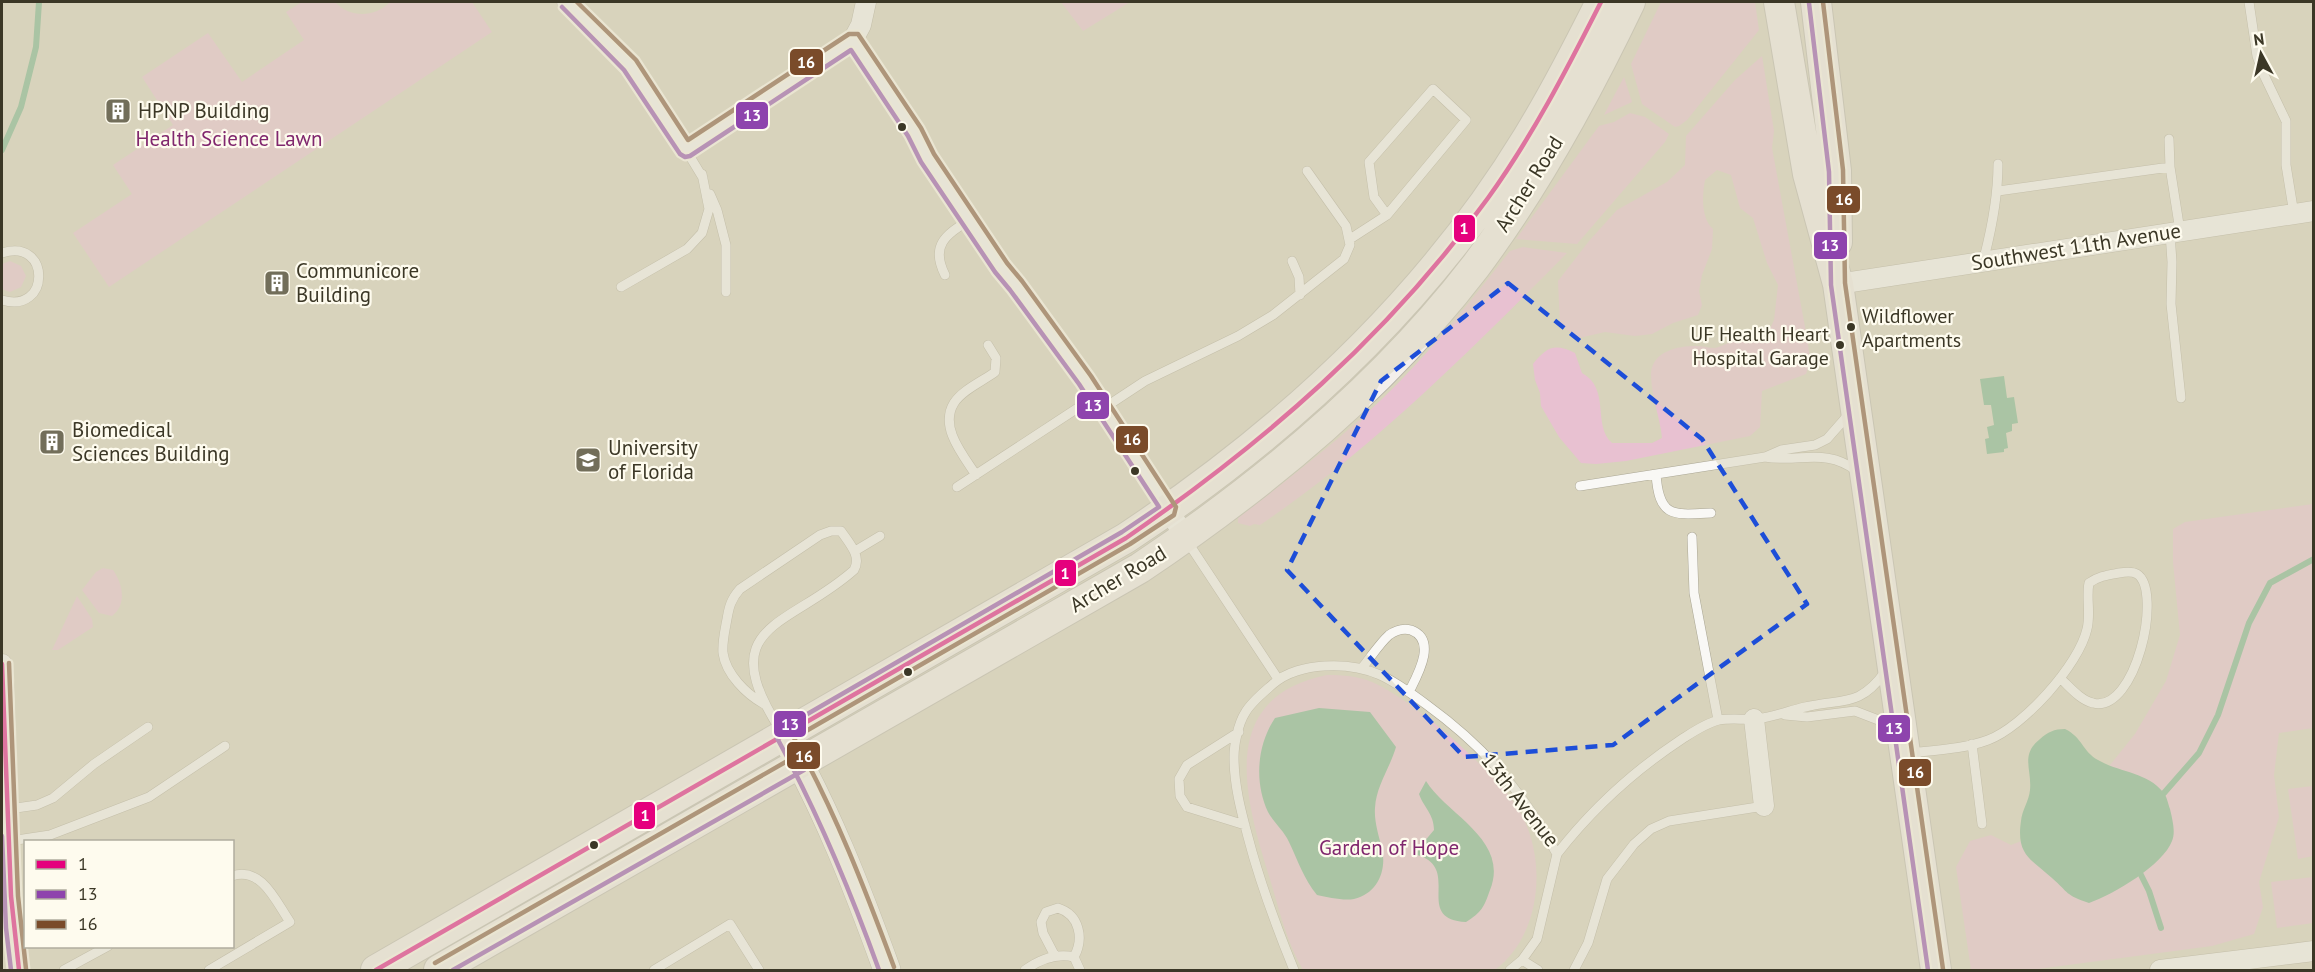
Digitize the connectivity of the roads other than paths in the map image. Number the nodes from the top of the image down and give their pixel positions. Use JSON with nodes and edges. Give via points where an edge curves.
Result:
{"nodes":[{"id":1,"x":866,"y":2,"type":"edge"},
{"id":2,"x":1601,"y":2,"type":"edge"},
{"id":3,"x":1630,"y":2,"type":"edge"},
{"id":4,"x":1779,"y":2,"type":"edge"},
{"id":5,"x":1816,"y":2,"type":"edge"},
{"id":6,"x":2249,"y":2,"type":"edge"},
{"id":7,"x":563,"y":3,"type":"edge"},
{"id":8,"x":853,"y":40,"type":"junction"},
{"id":9,"x":2169,"y":139,"type":"dead end"},
{"id":10,"x":1538,"y":147,"type":"junction"},
{"id":11,"x":686,"y":150,"type":"junction"},
{"id":12,"x":1998,"y":164,"type":"dead end"},
{"id":13,"x":2170,"y":167,"type":"junction"},
{"id":14,"x":1307,"y":171,"type":"dead end"},
{"id":15,"x":702,"y":174,"type":"junction"},
{"id":16,"x":1998,"y":191,"type":"junction"},
{"id":17,"x":2304,"y":212,"type":"edge"},
{"id":18,"x":1386,"y":215,"type":"junction"},
{"id":19,"x":969,"y":220,"type":"junction"},
{"id":20,"x":2175,"y":232,"type":"junction"},
{"id":21,"x":1350,"y":239,"type":"junction"},
{"id":22,"x":2,"y":252,"type":"edge"},
{"id":23,"x":1292,"y":261,"type":"dead end"},
{"id":24,"x":1983,"y":262,"type":"junction"},
{"id":25,"x":945,"y":274,"type":"dead end"},
{"id":26,"x":1838,"y":284,"type":"junction"},
{"id":27,"x":621,"y":287,"type":"dead end"},
{"id":28,"x":726,"y":292,"type":"dead end"},
{"id":29,"x":1300,"y":295,"type":"junction"},
{"id":30,"x":2,"y":300,"type":"edge"},
{"id":31,"x":988,"y":345,"type":"dead end"},
{"id":32,"x":2181,"y":398,"type":"dead end"},
{"id":33,"x":1100,"y":402,"type":"junction"},
{"id":34,"x":1856,"y":406,"type":"junction"},
{"id":35,"x":1765,"y":457,"type":"junction"},
{"id":36,"x":1656,"y":474,"type":"junction"},
{"id":37,"x":976,"y":475,"type":"junction"},
{"id":38,"x":1866,"y":477,"type":"junction"},
{"id":39,"x":1580,"y":486,"type":"dead end"},
{"id":40,"x":957,"y":487,"type":"dead end"},
{"id":41,"x":1169,"y":509,"type":"junction"},
{"id":42,"x":1711,"y":513,"type":"dead end"},
{"id":43,"x":880,"y":536,"type":"dead end"},
{"id":44,"x":1692,"y":537,"type":"dead end"},
{"id":45,"x":1186,"y":538,"type":"junction"},
{"id":46,"x":855,"y":551,"type":"junction"},
{"id":47,"x":1892,"y":663,"type":"junction"},
{"id":48,"x":2,"y":664,"type":"edge"},
{"id":49,"x":1362,"y":668,"type":"junction"},
{"id":50,"x":2060,"y":678,"type":"junction"},
{"id":51,"x":1278,"y":679,"type":"junction"},
{"id":52,"x":1409,"y":692,"type":"junction"},
{"id":53,"x":764,"y":704,"type":"junction"},
{"id":54,"x":1780,"y":715,"type":"junction"},
{"id":55,"x":1754,"y":719,"type":"junction"},
{"id":56,"x":1719,"y":720,"type":"junction"},
{"id":57,"x":3,"y":723,"type":"edge"},
{"id":58,"x":148,"y":728,"type":"dead end"},
{"id":59,"x":1239,"y":732,"type":"junction"},
{"id":60,"x":784,"y":735,"type":"junction"},
{"id":61,"x":1903,"y":744,"type":"junction"},
{"id":62,"x":1972,"y":744,"type":"junction"},
{"id":63,"x":225,"y":746,"type":"dead end"},
{"id":64,"x":800,"y":763,"type":"junction"},
{"id":65,"x":1764,"y":806,"type":"joint"},
{"id":66,"x":9,"y":809,"type":"junction"},
{"id":67,"x":1982,"y":824,"type":"dead end"},
{"id":68,"x":1245,"y":825,"type":"junction"},
{"id":69,"x":10,"y":841,"type":"junction"},
{"id":70,"x":1557,"y":854,"type":"junction"},
{"id":71,"x":234,"y":876,"type":"edge"},
{"id":72,"x":105,"y":948,"type":"edge"},
{"id":73,"x":2313,"y":951,"type":"edge"},
{"id":74,"x":1055,"y":956,"type":"junction"},
{"id":75,"x":1074,"y":957,"type":"junction"},
{"id":76,"x":1522,"y":960,"type":"junction"},
{"id":77,"x":1932,"y":967,"type":"edge"},
{"id":78,"x":71,"y":969,"type":"edge"},
{"id":79,"x":19,"y":970,"type":"edge"},
{"id":80,"x":209,"y":970,"type":"edge"},
{"id":81,"x":376,"y":970,"type":"edge"},
{"id":82,"x":439,"y":970,"type":"edge"},
{"id":83,"x":654,"y":970,"type":"edge"},
{"id":84,"x":759,"y":970,"type":"edge"},
{"id":85,"x":887,"y":970,"type":"edge"},
{"id":86,"x":1025,"y":970,"type":"edge"},
{"id":87,"x":1080,"y":970,"type":"edge"},
{"id":88,"x":1294,"y":970,"type":"edge"},
{"id":89,"x":1510,"y":970,"type":"edge"},
{"id":90,"x":1538,"y":970,"type":"edge"},
{"id":91,"x":1574,"y":970,"type":"edge"},
{"id":92,"x":2160,"y":970,"type":"edge"}],
"edges":[{"from":1,"to":8,"type":"street"},
{"from":2,"to":10,"type":"main road","name":"Archer Road","via":[[1556,90]]},
{"from":3,"to":10,"type":"main road","name":"Archer Road","via":[[1599,63]]},
{"from":4,"to":26,"type":"main road","via":[[1808,174]]},
{"from":5,"to":26,"type":"main road","via":[[1836,171]]},
{"from":6,"to":17,"type":"lane","via":[[2257,56],[2286,121],[2286,165]]},
{"from":7,"to":11,"type":"street","via":[[593,26],[630,65]]},
{"from":8,"to":11,"type":"street"},
{"from":8,"to":19,"type":"street"},
{"from":9,"to":13,"type":"lane"},
{"from":10,"to":41,"type":"main road","name":"Archer Road","via":[[1491,193],[1410,296],[1364,345],[1269,432]]},
{"from":10,"to":45,"type":"main road","name":"Archer Road","via":[[1515,211],[1434,316],[1388,367],[1291,456]]},
{"from":11,"to":15,"type":"lane"},
{"from":12,"to":16,"type":"lane"},
{"from":13,"to":16,"type":"lane"},
{"from":13,"to":20,"type":"lane"},
{"from":14,"to":21,"type":"lane","via":[[1346,226]]},
{"from":15,"to":27,"type":"lane","via":[[709,209],[702,233],[687,249]]},
{"from":15,"to":28,"type":"lane","via":[[726,245]]},
{"from":16,"to":24,"type":"lane"},
{"from":17,"to":20,"type":"street","name":"Southwest 11th Avenue"},
{"from":18,"to":18,"type":"lane","via":[[1466,120],[1433,89],[1369,162],[1374,197]]},
{"from":18,"to":21,"type":"lane"},
{"from":19,"to":25,"type":"lane","via":[[947,234],[940,246],[939,263]]},
{"from":19,"to":33,"type":"street"},
{"from":20,"to":24,"type":"street","name":"Southwest 11th Avenue"},
{"from":20,"to":32,"type":"lane","via":[[2170,304]]},
{"from":21,"to":29,"type":"lane","via":[[1344,259]]},
{"from":22,"to":30,"type":"lane","via":[[20,251],[28,255],[40,277],[27,299],[18,303]]},
{"from":23,"to":29,"type":"lane","via":[[1299,276]]},
{"from":24,"to":26,"type":"street","name":"Southwest 11th Avenue"},
{"from":26,"to":34,"type":"main road"},
{"from":29,"to":33,"type":"lane","via":[[1238,336]]},
{"from":31,"to":37,"type":"lane","via":[[996,358],[995,372],[963,393],[950,414],[950,428],[958,448]]},
{"from":33,"to":37,"type":"lane"},
{"from":33,"to":41,"type":"street"},
{"from":34,"to":35,"type":"lane","via":[[1827,439]]},
{"from":34,"to":38,"type":"main road"},
{"from":35,"to":36,"type":"lane"},
{"from":35,"to":38,"type":"lane","via":[[1833,458]]},
{"from":36,"to":39,"type":"lane"},
{"from":36,"to":42,"type":"lane","via":[[1661,504],[1670,512]]},
{"from":37,"to":40,"type":"lane"},
{"from":38,"to":47,"type":"main road"},
{"from":41,"to":45,"type":"street"},
{"from":41,"to":60,"type":"main road","name":"Archer Road","via":[[1126,538]]},
{"from":43,"to":46,"type":"lane"},
{"from":44,"to":56,"type":"lane","via":[[1694,593]]},
{"from":45,"to":51,"type":"lane"},
{"from":45,"to":64,"type":"main road","name":"Archer Road"},
{"from":46,"to":53,"type":"lane","via":[[854,570],[772,625],[756,645],[753,669]]},
{"from":46,"to":53,"type":"lane","via":[[841,531],[820,535],[732,598],[723,637],[726,662],[742,688]]},
{"from":47,"to":54,"type":"lane","name":"13th Avenue","via":[[1863,696]]},
{"from":47,"to":61,"type":"main road"},
{"from":48,"to":57,"type":"street"},
{"from":49,"to":51,"type":"lane","name":"13th Avenue","via":[[1317,666]]},
{"from":49,"to":52,"type":"lane","name":"13th Avenue"},
{"from":49,"to":52,"type":"lane","via":[[1390,635],[1400,629],[1418,633],[1425,652]]},
{"from":50,"to":50,"type":"lane","via":[[2087,629],[2089,583],[2103,575],[2137,574],[2146,599],[2143,644],[2119,694],[2111,701],[2094,703]]},
{"from":50,"to":62,"type":"lane","via":[[2033,707],[1998,735]]},
{"from":51,"to":59,"type":"lane","via":[[1245,713]]},
{"from":52,"to":70,"type":"lane","name":"13th Avenue","via":[[1467,735],[1499,767]]},
{"from":53,"to":60,"type":"lane"},
{"from":54,"to":55,"type":"lane","name":"13th Avenue"},
{"from":54,"to":61,"type":"lane","name":"13th Avenue","via":[[1807,717],[1855,711],[1881,721]]},
{"from":55,"to":56,"type":"lane","name":"13th Avenue"},
{"from":55,"to":65,"type":"street"},
{"from":56,"to":70,"type":"lane","name":"13th Avenue","via":[[1680,741],[1632,778],[1588,816]]},
{"from":57,"to":66,"type":"street"},
{"from":58,"to":66,"type":"lane","via":[[85,770],[53,798]]},
{"from":59,"to":68,"type":"lane","via":[[1234,755],[1235,780]]},
{"from":59,"to":68,"type":"lane","via":[[1187,765],[1179,779],[1180,796],[1187,807]]},
{"from":60,"to":64,"type":"street"},
{"from":60,"to":81,"type":"main road","name":"Archer Road"},
{"from":61,"to":62,"type":"lane"},
{"from":61,"to":77,"type":"main road"},
{"from":62,"to":67,"type":"lane"},
{"from":63,"to":69,"type":"lane","via":[[149,797],[50,836]]},
{"from":64,"to":82,"type":"main road","name":"Archer Road"},
{"from":64,"to":85,"type":"street","via":[[840,849]]},
{"from":65,"to":91,"type":"lane","via":[[1669,821],[1634,843],[1607,879],[1588,943]]},
{"from":66,"to":69,"type":"street"},
{"from":68,"to":88,"type":"lane","via":[[1263,891]]},
{"from":69,"to":79,"type":"street","via":[[13,928]]},
{"from":70,"to":76,"type":"lane","via":[[1537,939]]},
{"from":71,"to":80,"type":"lane","via":[[258,878],[290,922]]},
{"from":72,"to":78,"type":"lane"},
{"from":73,"to":92,"type":"street"},
{"from":74,"to":75,"type":"lane"},
{"from":74,"to":75,"type":"lane","via":[[1041,922],[1046,912],[1058,908],[1068,913],[1078,931],[1080,946]]},
{"from":74,"to":86,"type":"lane"},
{"from":75,"to":87,"type":"lane"},
{"from":76,"to":89,"type":"lane"},
{"from":76,"to":90,"type":"lane"},
{"from":83,"to":84,"type":"lane","via":[[730,924]]}]}
